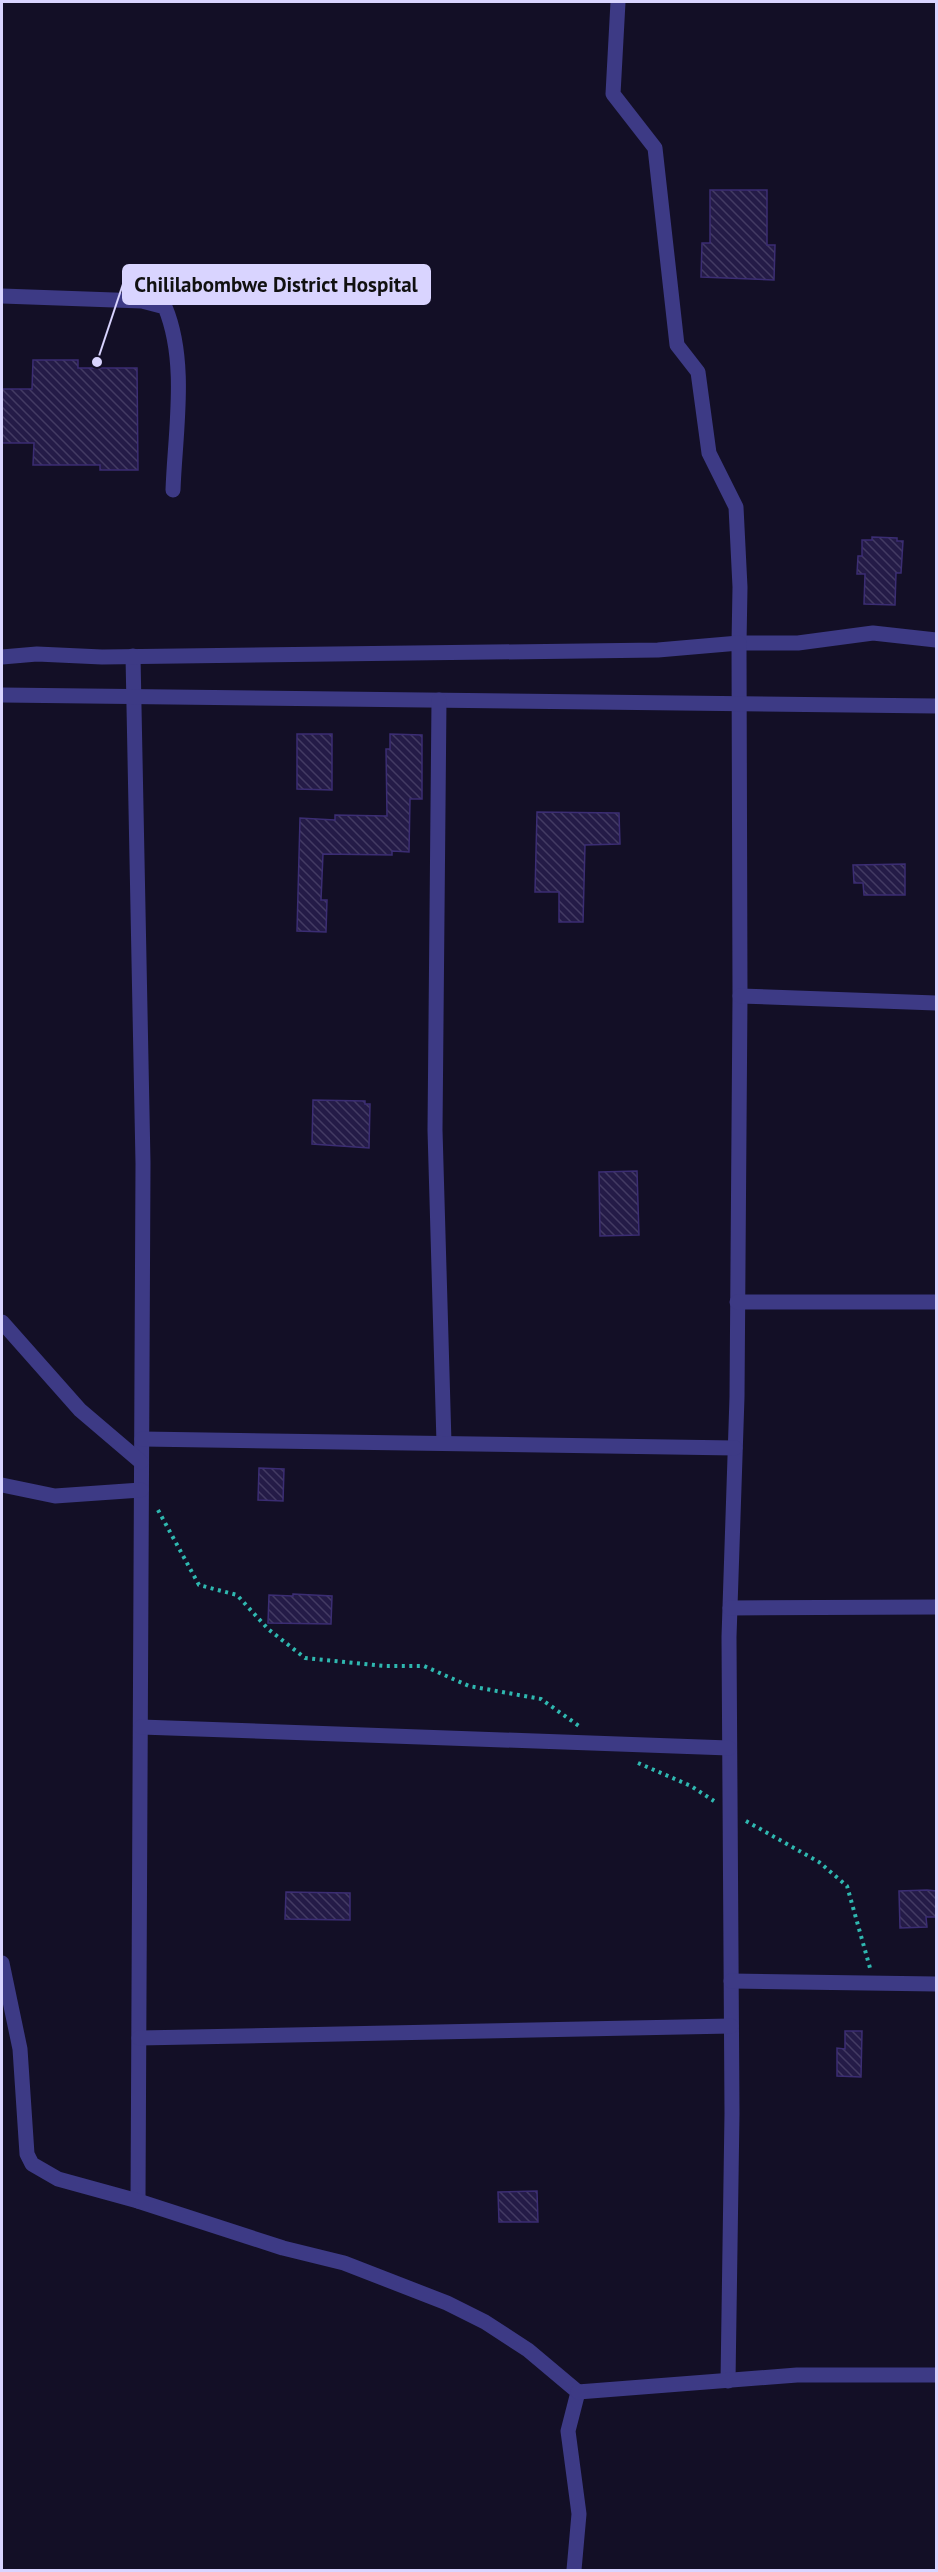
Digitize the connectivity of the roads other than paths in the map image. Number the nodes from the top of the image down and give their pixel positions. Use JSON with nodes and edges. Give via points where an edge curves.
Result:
{"nodes":[{"id":1,"x":618,"y":2,"type":"edge"},
{"id":2,"x":2,"y":296,"type":"edge"},
{"id":3,"x":173,"y":490,"type":"dead end"},
{"id":4,"x":936,"y":640,"type":"edge"},
{"id":5,"x":739,"y":643,"type":"junction"},
{"id":6,"x":133,"y":656,"type":"junction"},
{"id":7,"x":2,"y":657,"type":"edge"},
{"id":8,"x":2,"y":695,"type":"edge"},
{"id":9,"x":133,"y":697,"type":"junction"},
{"id":10,"x":439,"y":700,"type":"junction"},
{"id":11,"x":738,"y":703,"type":"junction"},
{"id":12,"x":936,"y":706,"type":"edge"},
{"id":13,"x":740,"y":996,"type":"junction"},
{"id":14,"x":936,"y":1003,"type":"edge"},
{"id":15,"x":737,"y":1302,"type":"junction"},
{"id":16,"x":936,"y":1302,"type":"edge"},
{"id":17,"x":2,"y":1322,"type":"edge"},
{"id":18,"x":142,"y":1439,"type":"junction"},
{"id":19,"x":444,"y":1443,"type":"junction"},
{"id":20,"x":735,"y":1448,"type":"junction"},
{"id":21,"x":141,"y":1462,"type":"junction"},
{"id":22,"x":2,"y":1485,"type":"edge"},
{"id":23,"x":147,"y":1495,"type":"junction"},
{"id":24,"x":936,"y":1607,"type":"edge"},
{"id":25,"x":730,"y":1608,"type":"junction"},
{"id":26,"x":141,"y":1727,"type":"junction"},
{"id":27,"x":729,"y":1748,"type":"junction"},
{"id":28,"x":2,"y":1963,"type":"edge"},
{"id":29,"x":731,"y":1981,"type":"junction"},
{"id":30,"x":936,"y":1984,"type":"edge"},
{"id":31,"x":731,"y":2026,"type":"junction"},
{"id":32,"x":139,"y":2038,"type":"junction"},
{"id":33,"x":138,"y":2200,"type":"junction"},
{"id":34,"x":936,"y":2375,"type":"edge"},
{"id":35,"x":728,"y":2381,"type":"junction"},
{"id":36,"x":578,"y":2392,"type":"junction"},
{"id":37,"x":574,"y":2571,"type":"edge"}],
"edges":[{"from":1,"to":5,"type":"street","via":[[613,94],[656,148],[677,345],[698,372],[709,453],[736,507]]},
{"from":2,"to":3,"type":"street","via":[[142,301],[165,307],[177,374]]},
{"from":4,"to":5,"type":"street","via":[[873,633],[798,643]]},
{"from":5,"to":6,"type":"street","via":[[658,650]]},
{"from":5,"to":11,"type":"street"},
{"from":6,"to":7,"type":"street"},
{"from":6,"to":9,"type":"street"},
{"from":8,"to":9,"type":"street"},
{"from":9,"to":10,"type":"street"},
{"from":9,"to":18,"type":"street","via":[[143,1163]]},
{"from":10,"to":11,"type":"street"},
{"from":10,"to":19,"type":"street","via":[[435,1130]]},
{"from":11,"to":12,"type":"street"},
{"from":11,"to":13,"type":"street"},
{"from":13,"to":14,"type":"street"},
{"from":13,"to":15,"type":"street"},
{"from":15,"to":16,"type":"street"},
{"from":15,"to":20,"type":"street"},
{"from":17,"to":21,"type":"street","via":[[80,1410]]},
{"from":18,"to":19,"type":"street"},
{"from":18,"to":21,"type":"street"},
{"from":19,"to":20,"type":"street"},
{"from":20,"to":25,"type":"street"},
{"from":21,"to":23,"type":"street"},
{"from":22,"to":23,"type":"street","via":[[55,1496]]},
{"from":23,"to":26,"type":"street"},
{"from":24,"to":25,"type":"street"},
{"from":25,"to":27,"type":"street"},
{"from":26,"to":27,"type":"street"},
{"from":26,"to":32,"type":"street"},
{"from":27,"to":29,"type":"street"},
{"from":28,"to":33,"type":"street","via":[[20,2049],[27,2154],[32,2164],[58,2179]]},
{"from":29,"to":30,"type":"street"},
{"from":29,"to":31,"type":"street"},
{"from":31,"to":32,"type":"street"},
{"from":31,"to":35,"type":"street"},
{"from":32,"to":33,"type":"street"},
{"from":33,"to":36,"type":"street","via":[[344,2264],[447,2303],[528,2350]]},
{"from":34,"to":35,"type":"street","via":[[797,2375]]},
{"from":35,"to":36,"type":"street"},
{"from":36,"to":37,"type":"street","via":[[568,2431],[579,2514]]}]}
